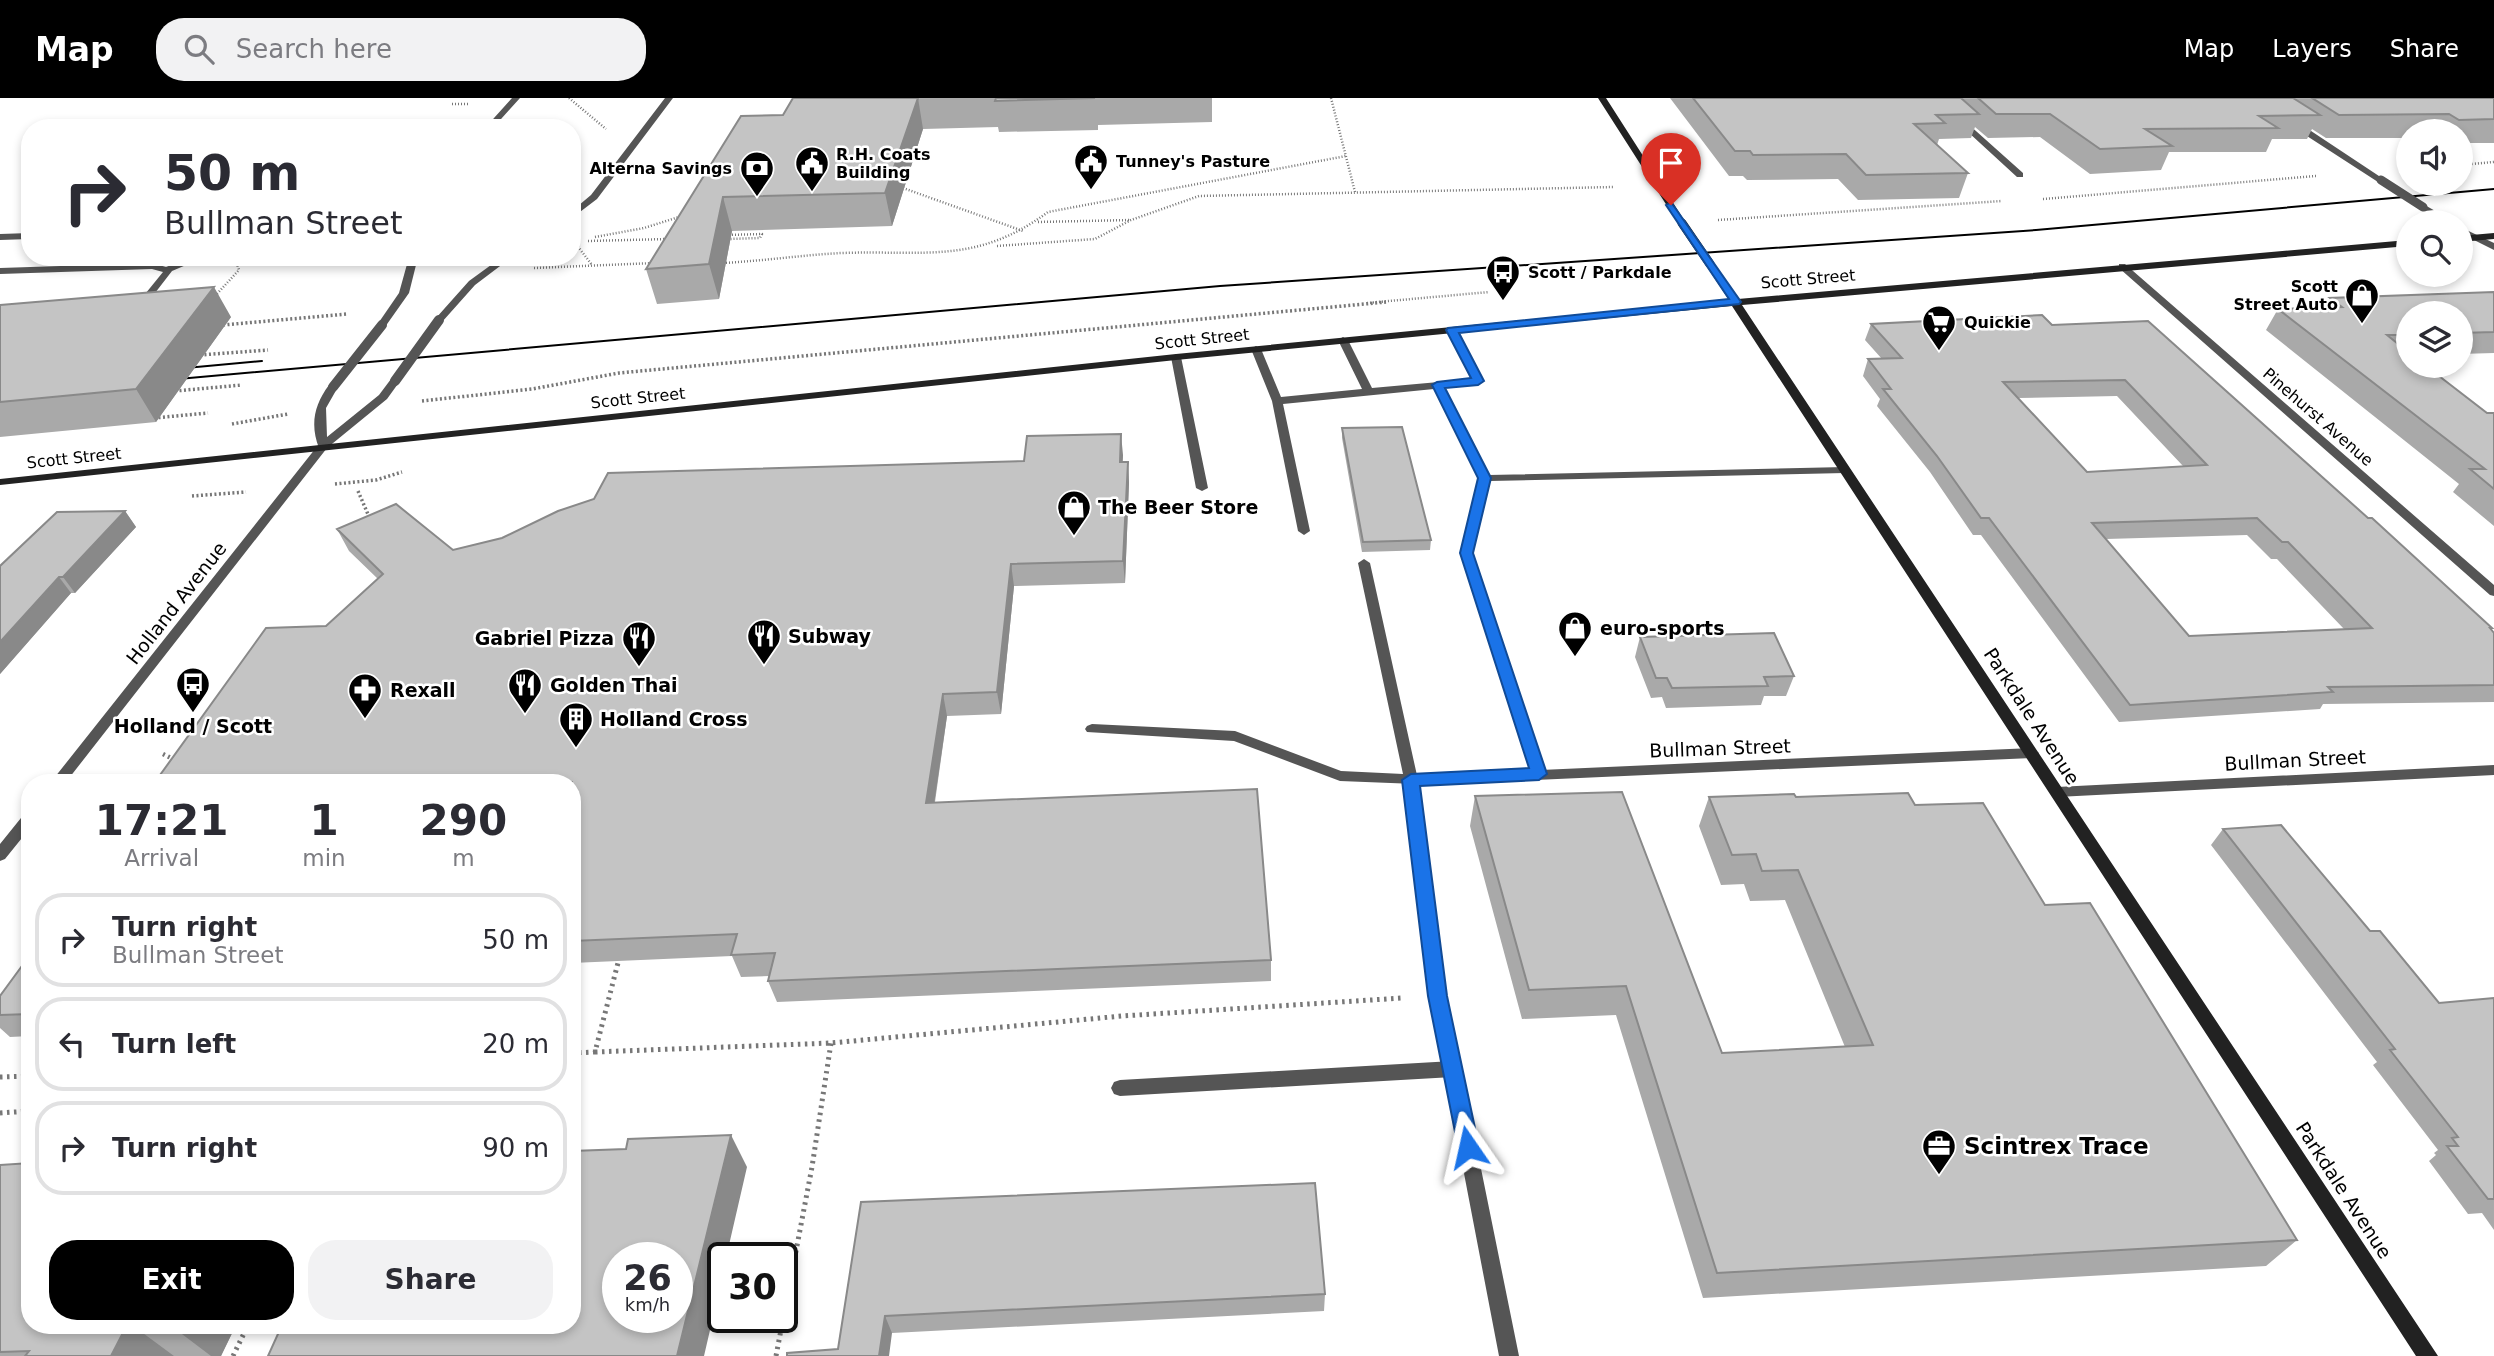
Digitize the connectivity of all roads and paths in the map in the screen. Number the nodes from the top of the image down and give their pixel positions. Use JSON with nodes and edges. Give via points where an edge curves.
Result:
{"nodes":[{"id":1,"x":516,"y":98,"type":"edge"},
{"id":2,"x":569,"y":98,"type":"edge"},
{"id":3,"x":669,"y":98,"type":"edge"},
{"id":4,"x":1331,"y":98,"type":"edge"},
{"id":5,"x":1602,"y":98,"type":"edge"},
{"id":6,"x":1935,"y":98,"type":"edge"},
{"id":7,"x":497,"y":119,"type":"edge"},
{"id":8,"x":2288,"y":120,"type":"edge"},
{"id":9,"x":613,"y":135,"type":"dead end"},
{"id":10,"x":1346,"y":156,"type":"junction"},
{"id":11,"x":2494,"y":162,"type":"edge"},
{"id":12,"x":2473,"y":164,"type":"edge"},
{"id":13,"x":2369,"y":172,"type":"junction"},
{"id":14,"x":2020,"y":175,"type":"dead end"},
{"id":15,"x":1193,"y":186,"type":"junction"},
{"id":16,"x":1614,"y":187,"type":"dead end"},
{"id":17,"x":903,"y":188,"type":"edge"},
{"id":18,"x":1355,"y":192,"type":"junction"},
{"id":19,"x":1199,"y":196,"type":"junction"},
{"id":20,"x":2032,"y":199,"type":"dead end"},
{"id":21,"x":2005,"y":201,"type":"dead end"},
{"id":22,"x":588,"y":204,"type":"junction"},
{"id":23,"x":581,"y":206,"type":"edge"},
{"id":24,"x":581,"y":209,"type":"edge"},
{"id":25,"x":2428,"y":210,"type":"edge"},
{"id":26,"x":685,"y":215,"type":"edge"},
{"id":27,"x":1131,"y":220,"type":"junction"},
{"id":28,"x":1718,"y":220,"type":"dead end"},
{"id":29,"x":1037,"y":222,"type":"junction"},
{"id":30,"x":1025,"y":232,"type":"junction"},
{"id":31,"x":21,"y":236,"type":"edge"},
{"id":32,"x":2473,"y":236,"type":"edge"},
{"id":33,"x":2494,"y":236,"type":"edge"},
{"id":34,"x":0,"y":237,"type":"edge"},
{"id":35,"x":721,"y":237,"type":"joint"},
{"id":36,"x":2473,"y":237,"type":"edge"},
{"id":37,"x":2476,"y":237,"type":"junction"},
{"id":38,"x":680,"y":239,"type":"edge"},
{"id":39,"x":581,"y":240,"type":"edge"},
{"id":40,"x":581,"y":241,"type":"edge"},
{"id":41,"x":2396,"y":244,"type":"edge"},
{"id":42,"x":993,"y":246,"type":"junction"},
{"id":43,"x":2494,"y":247,"type":"edge"},
{"id":44,"x":581,"y":251,"type":"edge"},
{"id":45,"x":658,"y":263,"type":"edge"},
{"id":46,"x":714,"y":263,"type":"edge"},
{"id":47,"x":581,"y":265,"type":"edge"},
{"id":48,"x":592,"y":265,"type":"junction"},
{"id":49,"x":177,"y":266,"type":"edge"},
{"id":50,"x":412,"y":266,"type":"edge"},
{"id":51,"x":496,"y":266,"type":"edge"},
{"id":52,"x":559,"y":266,"type":"edge"},
{"id":53,"x":2122,"y":266,"type":"junction"},
{"id":54,"x":526,"y":267,"type":"dead end"},
{"id":55,"x":167,"y":270,"type":"junction"},
{"id":56,"x":0,"y":271,"type":"edge"},
{"id":57,"x":1486,"y":292,"type":"dead end"},
{"id":58,"x":1736,"y":302,"type":"junction"},
{"id":59,"x":136,"y":309,"type":"edge"},
{"id":60,"x":358,"y":314,"type":"dead end"},
{"id":61,"x":216,"y":326,"type":"edge"},
{"id":62,"x":1452,"y":330,"type":"junction"},
{"id":63,"x":1343,"y":340,"type":"junction"},
{"id":64,"x":268,"y":349,"type":"dead end"},
{"id":65,"x":1256,"y":349,"type":"junction"},
{"id":66,"x":192,"y":356,"type":"edge"},
{"id":67,"x":1176,"y":357,"type":"junction"},
{"id":68,"x":242,"y":385,"type":"dead end"},
{"id":69,"x":1437,"y":385,"type":"junction"},
{"id":70,"x":175,"y":391,"type":"dead end"},
{"id":71,"x":1369,"y":392,"type":"junction"},
{"id":72,"x":418,"y":401,"type":"dead end"},
{"id":73,"x":1277,"y":401,"type":"junction"},
{"id":74,"x":208,"y":413,"type":"dead end"},
{"id":75,"x":152,"y":418,"type":"dead end"},
{"id":76,"x":323,"y":446,"type":"junction"},
{"id":77,"x":406,"y":469,"type":"dead end"},
{"id":78,"x":1845,"y":470,"type":"junction"},
{"id":79,"x":1485,"y":478,"type":"junction"},
{"id":80,"x":0,"y":482,"type":"edge"},
{"id":81,"x":358,"y":482,"type":"dead end"},
{"id":82,"x":1202,"y":488,"type":"dead end"},
{"id":83,"x":358,"y":491,"type":"dead end"},
{"id":84,"x":373,"y":525,"type":"edge"},
{"id":85,"x":1304,"y":531,"type":"dead end"},
{"id":86,"x":1364,"y":563,"type":"dead end"},
{"id":87,"x":2494,"y":592,"type":"edge"},
{"id":88,"x":1092,"y":729,"type":"dead end"},
{"id":89,"x":2032,"y":753,"type":"junction"},
{"id":90,"x":163,"y":754,"type":"dead end"},
{"id":91,"x":174,"y":767,"type":"edge"},
{"id":92,"x":2494,"y":770,"type":"edge"},
{"id":93,"x":64,"y":774,"type":"edge"},
{"id":94,"x":1539,"y":774,"type":"junction"},
{"id":95,"x":1411,"y":780,"type":"junction"},
{"id":96,"x":2057,"y":792,"type":"junction"},
{"id":97,"x":21,"y":828,"type":"edge"},
{"id":98,"x":0,"y":855,"type":"edge"},
{"id":99,"x":622,"y":950,"type":"edge"},
{"id":100,"x":1438,"y":996,"type":"junction"},
{"id":101,"x":831,"y":1043,"type":"junction"},
{"id":102,"x":595,"y":1052,"type":"junction"},
{"id":103,"x":581,"y":1053,"type":"edge"},
{"id":104,"x":1453,"y":1069,"type":"junction"},
{"id":105,"x":21,"y":1076,"type":"edge"},
{"id":106,"x":0,"y":1077,"type":"edge"},
{"id":107,"x":1120,"y":1088,"type":"dead end"},
{"id":108,"x":21,"y":1112,"type":"edge"},
{"id":109,"x":0,"y":1113,"type":"edge"},
{"id":110,"x":244,"y":1334,"type":"edge"},
{"id":111,"x":233,"y":1356,"type":"edge"},
{"id":112,"x":776,"y":1356,"type":"edge"},
{"id":113,"x":1510,"y":1356,"type":"edge"},
{"id":114,"x":2428,"y":1356,"type":"edge"}],
"edges":[{"from":1,"to":7,"type":"street"},
{"from":2,"to":9,"type":"path"},
{"from":3,"to":22,"type":"street"},
{"from":4,"to":10,"type":"path"},
{"from":5,"to":58,"type":"main road","name":"Parkdale Avenue","bridge":true},
{"from":6,"to":14,"type":"street"},
{"from":8,"to":13,"type":"street"},
{"from":10,"to":15,"type":"path"},
{"from":10,"to":18,"type":"path"},
{"from":11,"to":12,"type":"path"},
{"from":13,"to":20,"type":"path"},
{"from":13,"to":25,"type":"street","bridge":true},
{"from":15,"to":19,"type":"path"},
{"from":15,"to":29,"type":"path","via":[[1048,212]]},
{"from":16,"to":18,"type":"path"},
{"from":17,"to":30,"type":"path"},
{"from":18,"to":19,"type":"path"},
{"from":19,"to":27,"type":"path"},
{"from":21,"to":28,"type":"path"},
{"from":22,"to":23,"type":"street"},
{"from":22,"to":24,"type":"street"},
{"from":26,"to":39,"type":"path"},
{"from":27,"to":29,"type":"path"},
{"from":27,"to":42,"type":"path","via":[[1095,239]]},
{"from":29,"to":30,"type":"path"},
{"from":30,"to":42,"type":"path"},
{"from":31,"to":34,"type":"street"},
{"from":32,"to":37,"type":"street"},
{"from":33,"to":37,"type":"main road"},
{"from":35,"to":35,"type":"path","via":[[760,238],[762,234]]},
{"from":36,"to":37,"type":"main road"},
{"from":37,"to":43,"type":"street"},
{"from":38,"to":40,"type":"path"},
{"from":41,"to":53,"type":"main road","name":"Scott Street"},
{"from":42,"to":46,"type":"path","via":[[958,253],[868,251]]},
{"from":44,"to":48,"type":"path"},
{"from":45,"to":48,"type":"path"},
{"from":47,"to":48,"type":"path"},
{"from":49,"to":55,"type":"street"},
{"from":50,"to":76,"type":"street","bridge":true,"via":[[404,293],[320,403]]},
{"from":51,"to":76,"type":"street","name":"Holland Avenue","bridge":true,"via":[[472,283],[439,320],[383,397]]},
{"from":52,"to":54,"type":"path"},
{"from":53,"to":58,"type":"main road","name":"Scott Street"},
{"from":53,"to":87,"type":"street","name":"Pinehurst Avenue"},
{"from":55,"to":56,"type":"street","via":[[152,266]]},
{"from":55,"to":59,"type":"street"},
{"from":57,"to":72,"type":"path","via":[[618,373]]},
{"from":58,"to":62,"type":"main road","name":"Scott Street"},
{"from":58,"to":78,"type":"main road","name":"Parkdale Avenue"},
{"from":60,"to":61,"type":"path"},
{"from":62,"to":63,"type":"main road","name":"Scott Street"},
{"from":62,"to":69,"type":"street","via":[[1478,381]]},
{"from":63,"to":65,"type":"main road","name":"Scott Street"},
{"from":63,"to":71,"type":"street"},
{"from":64,"to":66,"type":"path"},
{"from":65,"to":67,"type":"main road","name":"Scott Street"},
{"from":65,"to":73,"type":"street"},
{"from":67,"to":76,"type":"main road","name":"Scott Street"},
{"from":67,"to":82,"type":"street"},
{"from":68,"to":70,"type":"path"},
{"from":69,"to":71,"type":"street"},
{"from":69,"to":79,"type":"street"},
{"from":71,"to":73,"type":"street"},
{"from":73,"to":85,"type":"street"},
{"from":74,"to":75,"type":"path"},
{"from":76,"to":80,"type":"main road","name":"Scott Street"},
{"from":76,"to":93,"type":"street","name":"Holland Avenue"},
{"from":77,"to":81,"type":"path","via":[[387,478]]},
{"from":78,"to":79,"type":"street"},
{"from":78,"to":89,"type":"main road","name":"Parkdale Avenue"},
{"from":79,"to":94,"type":"street","via":[[1466,553]]},
{"from":83,"to":84,"type":"path"},
{"from":86,"to":95,"type":"street"},
{"from":88,"to":95,"type":"street","name":"Bullman Street","via":[[1235,736],[1340,776]]},
{"from":89,"to":94,"type":"street","name":"Bullman Street"},
{"from":89,"to":96,"type":"main road","name":"Parkdale Avenue"},
{"from":90,"to":91,"type":"path","via":[[173,759]]},
{"from":92,"to":96,"type":"street","name":"Bullman Street"},
{"from":94,"to":95,"type":"street","name":"Bullman Street"},
{"from":95,"to":100,"type":"street"},
{"from":96,"to":114,"type":"main road","name":"Parkdale Avenue"},
{"from":97,"to":98,"type":"street"},
{"from":99,"to":102,"type":"path"},
{"from":100,"to":101,"type":"path","via":[[1122,1016]]},
{"from":100,"to":104,"type":"street"},
{"from":101,"to":102,"type":"path"},
{"from":101,"to":112,"type":"path"},
{"from":102,"to":103,"type":"path"},
{"from":104,"to":107,"type":"street"},
{"from":104,"to":113,"type":"street"},
{"from":105,"to":106,"type":"path"},
{"from":108,"to":109,"type":"path"},
{"from":110,"to":111,"type":"path"}]}
